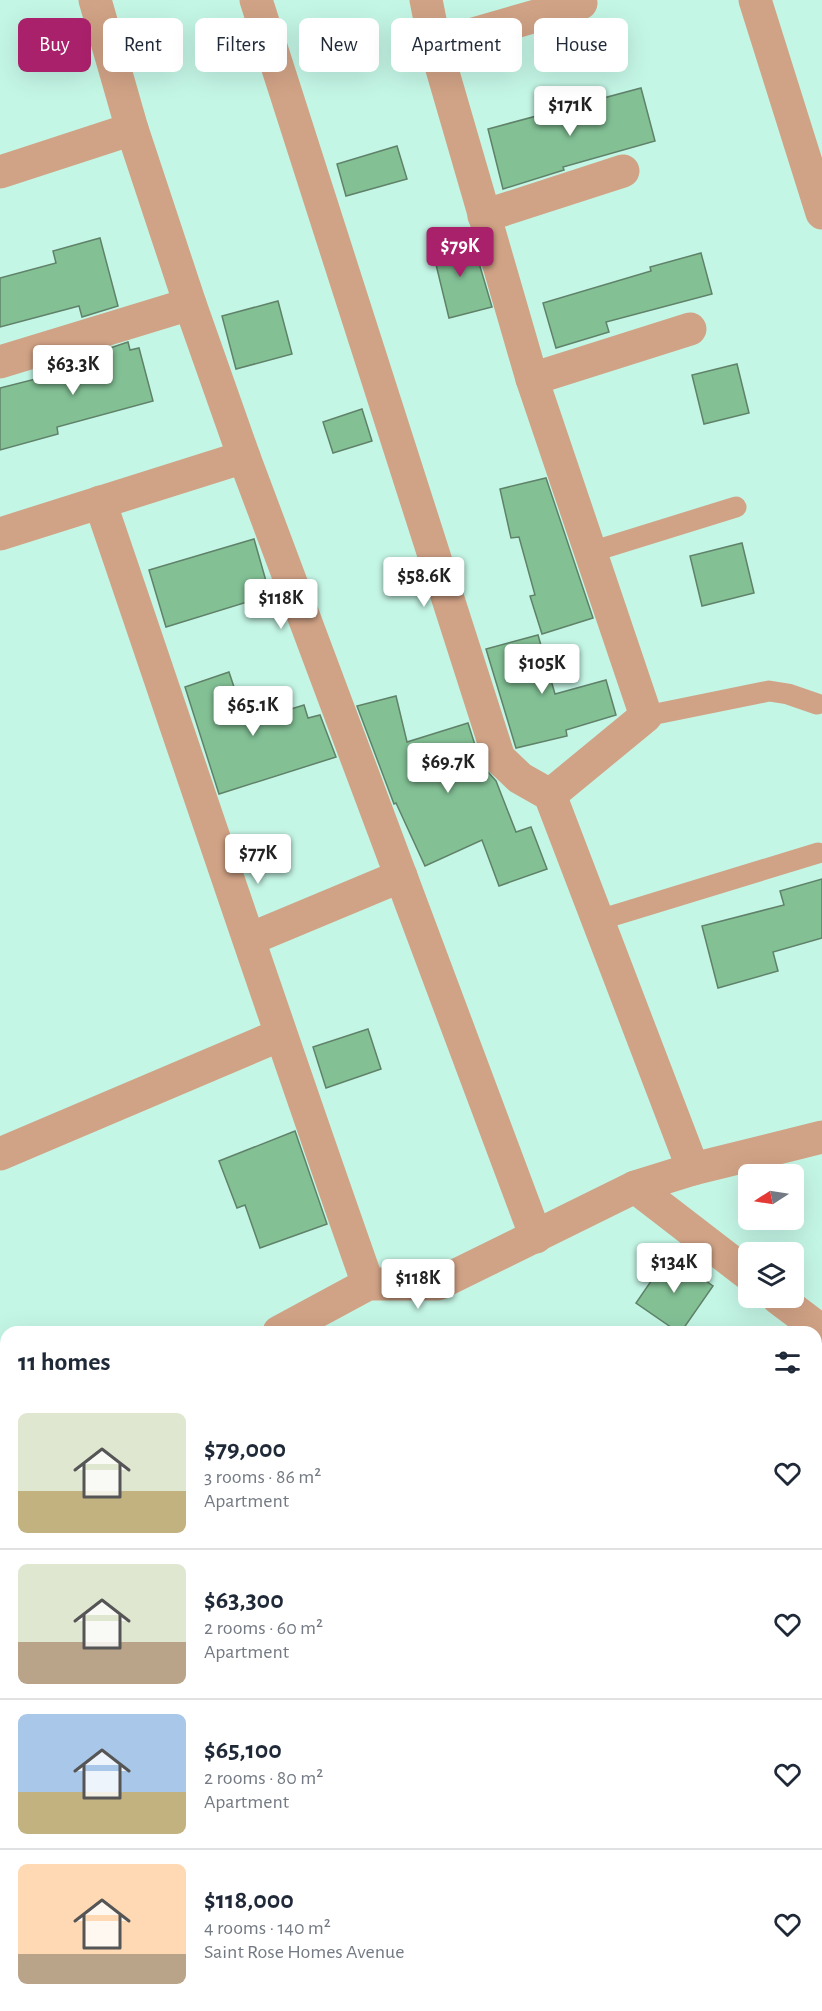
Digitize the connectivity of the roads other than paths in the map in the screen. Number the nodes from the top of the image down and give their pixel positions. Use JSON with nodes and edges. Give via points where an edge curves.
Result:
{"nodes":[{"id":1,"x":95,"y":0,"type":"edge"},
{"id":2,"x":256,"y":0,"type":"edge"},
{"id":3,"x":426,"y":0,"type":"edge"},
{"id":4,"x":755,"y":0,"type":"edge"},
{"id":5,"x":580,"y":3,"type":"dead end"},
{"id":6,"x":430,"y":18,"type":"edge"},
{"id":7,"x":522,"y":20,"type":"edge"},
{"id":8,"x":443,"y":72,"type":"edge"},
{"id":9,"x":132,"y":129,"type":"junction"},
{"id":10,"x":623,"y":171,"type":"dead end"},
{"id":11,"x":0,"y":172,"type":"edge"},
{"id":12,"x":822,"y":213,"type":"edge"},
{"id":13,"x":484,"y":216,"type":"junction"},
{"id":14,"x":190,"y":304,"type":"junction"},
{"id":15,"x":690,"y":330,"type":"dead end"},
{"id":16,"x":0,"y":362,"type":"edge"},
{"id":17,"x":532,"y":378,"type":"junction"},
{"id":18,"x":244,"y":457,"type":"junction"},
{"id":19,"x":100,"y":502,"type":"junction"},
{"id":20,"x":736,"y":507,"type":"dead end"},
{"id":21,"x":0,"y":534,"type":"edge"},
{"id":22,"x":591,"y":552,"type":"junction"},
{"id":23,"x":817,"y":704,"type":"dead end"},
{"id":24,"x":646,"y":716,"type":"junction"},
{"id":25,"x":550,"y":795,"type":"junction"},
{"id":26,"x":818,"y":853,"type":"dead end"},
{"id":27,"x":401,"y":876,"type":"junction"},
{"id":28,"x":599,"y":920,"type":"junction"},
{"id":29,"x":250,"y":939,"type":"junction"},
{"id":30,"x":280,"y":1035,"type":"junction"},
{"id":31,"x":822,"y":1137,"type":"edge"},
{"id":32,"x":0,"y":1154,"type":"edge"},
{"id":33,"x":693,"y":1169,"type":"junction"},
{"id":34,"x":635,"y":1187,"type":"junction"},
{"id":35,"x":536,"y":1237,"type":"junction"},
{"id":36,"x":738,"y":1267,"type":"edge"},
{"id":37,"x":368,"y":1284,"type":"junction"},
{"id":38,"x":791,"y":1308,"type":"edge"},
{"id":39,"x":290,"y":1326,"type":"edge"},
{"id":40,"x":815,"y":1326,"type":"edge"}],
"edges":[{"from":1,"to":9,"type":"street"},
{"from":2,"to":25,"type":"street","via":[[499,758],[520,778]]},
{"from":3,"to":6,"type":"street"},
{"from":4,"to":12,"type":"street"},
{"from":5,"to":7,"type":"street"},
{"from":8,"to":13,"type":"street"},
{"from":9,"to":11,"type":"street"},
{"from":9,"to":14,"type":"street"},
{"from":10,"to":13,"type":"street"},
{"from":13,"to":17,"type":"street"},
{"from":14,"to":16,"type":"street"},
{"from":14,"to":18,"type":"street"},
{"from":15,"to":17,"type":"street"},
{"from":17,"to":22,"type":"street"},
{"from":18,"to":19,"type":"street"},
{"from":18,"to":27,"type":"street"},
{"from":19,"to":21,"type":"street"},
{"from":19,"to":29,"type":"street"},
{"from":20,"to":22,"type":"lane"},
{"from":22,"to":24,"type":"street"},
{"from":23,"to":24,"type":"lane","via":[[769,691]]},
{"from":24,"to":25,"type":"street"},
{"from":25,"to":28,"type":"street"},
{"from":26,"to":28,"type":"lane"},
{"from":27,"to":29,"type":"street"},
{"from":27,"to":35,"type":"street"},
{"from":28,"to":33,"type":"street"},
{"from":29,"to":30,"type":"street"},
{"from":30,"to":32,"type":"street"},
{"from":30,"to":37,"type":"street"},
{"from":31,"to":33,"type":"street"},
{"from":33,"to":34,"type":"street"},
{"from":34,"to":35,"type":"street"},
{"from":34,"to":36,"type":"street"},
{"from":35,"to":37,"type":"street","via":[[438,1284]]},
{"from":37,"to":39,"type":"street"},
{"from":38,"to":40,"type":"street"}]}
